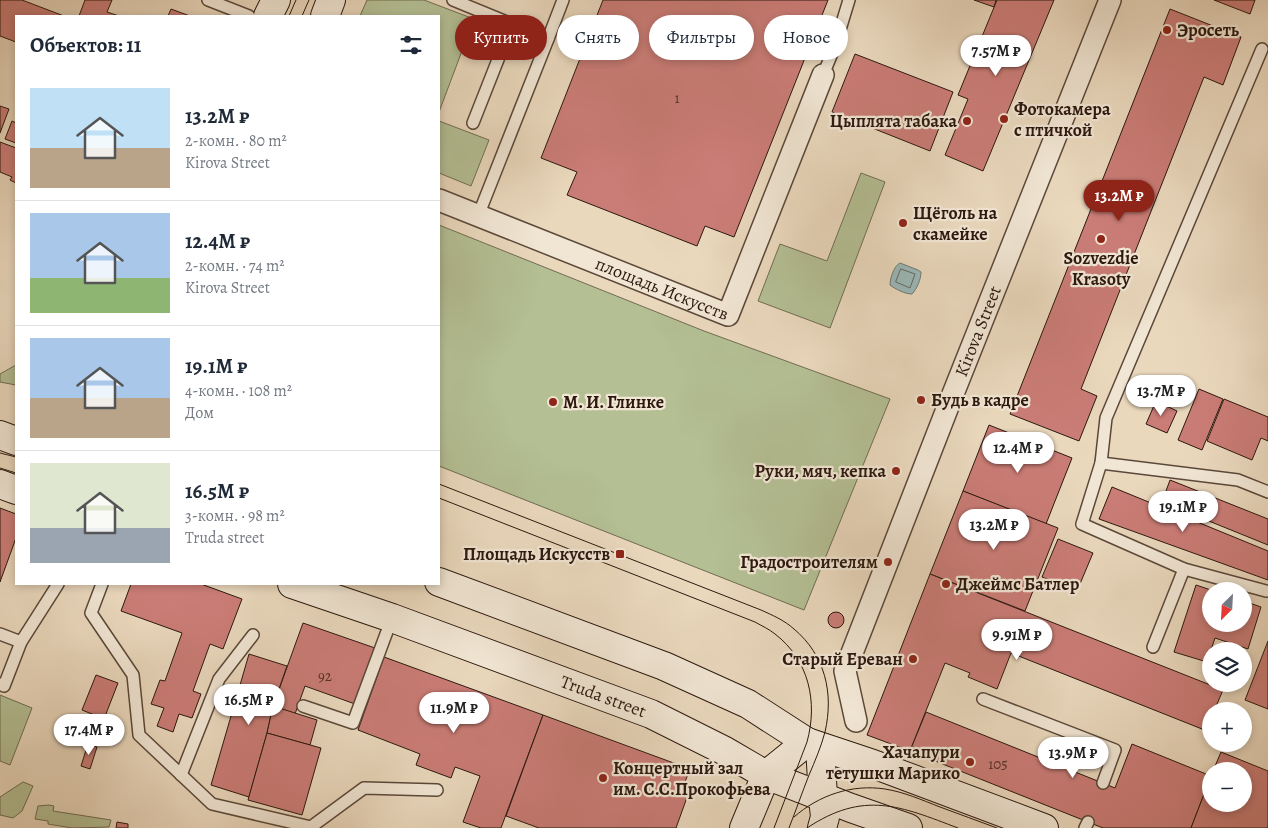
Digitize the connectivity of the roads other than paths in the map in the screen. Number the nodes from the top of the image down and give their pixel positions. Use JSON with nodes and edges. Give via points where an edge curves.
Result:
{"nodes":[{"id":1,"x":208,"y":0,"type":"edge"},
{"id":2,"x":276,"y":0,"type":"edge"},
{"id":3,"x":332,"y":0,"type":"edge"},
{"id":4,"x":453,"y":0,"type":"edge"},
{"id":5,"x":563,"y":0,"type":"edge"},
{"id":6,"x":849,"y":0,"type":"edge"},
{"id":7,"x":1110,"y":0,"type":"edge"},
{"id":8,"x":246,"y":15,"type":"edge"},
{"id":9,"x":268,"y":15,"type":"edge"},
{"id":10,"x":324,"y":15,"type":"edge"},
{"id":11,"x":490,"y":15,"type":"edge"},
{"id":12,"x":548,"y":39,"type":"joint"},
{"id":13,"x":1262,"y":49,"type":"dead end"},
{"id":14,"x":498,"y":60,"type":"edge"},
{"id":15,"x":823,"y":75,"type":"joint"},
{"id":16,"x":473,"y":123,"type":"dead end"},
{"id":17,"x":440,"y":200,"type":"edge"},
{"id":18,"x":478,"y":216,"type":"junction"},
{"id":19,"x":0,"y":435,"type":"edge"},
{"id":20,"x":15,"y":441,"type":"edge"},
{"id":21,"x":1101,"y":463,"type":"junction"},
{"id":22,"x":0,"y":484,"type":"edge"},
{"id":23,"x":15,"y":490,"type":"edge"},
{"id":24,"x":1268,"y":492,"type":"edge"},
{"id":25,"x":1184,"y":569,"type":"junction"},
{"id":26,"x":440,"y":582,"type":"edge"},
{"id":27,"x":57,"y":585,"type":"edge"},
{"id":28,"x":102,"y":585,"type":"edge"},
{"id":29,"x":295,"y":585,"type":"edge"},
{"id":30,"x":1266,"y":591,"type":"dead end"},
{"id":31,"x":392,"y":618,"type":"junction"},
{"id":32,"x":0,"y":634,"type":"edge"},
{"id":33,"x":253,"y":635,"type":"dead end"},
{"id":34,"x":21,"y":642,"type":"junction"},
{"id":35,"x":1153,"y":647,"type":"dead end"},
{"id":36,"x":0,"y":684,"type":"edge"},
{"id":37,"x":983,"y":699,"type":"dead end"},
{"id":38,"x":303,"y":706,"type":"dead end"},
{"id":39,"x":856,"y":721,"type":"dead end"},
{"id":40,"x":814,"y":744,"type":"junction"},
{"id":41,"x":181,"y":774,"type":"junction"},
{"id":42,"x":766,"y":775,"type":"junction"},
{"id":43,"x":1103,"y":783,"type":"dead end"},
{"id":44,"x":437,"y":790,"type":"dead end"},
{"id":45,"x":823,"y":797,"type":"junction"},
{"id":46,"x":744,"y":828,"type":"edge"},
{"id":47,"x":822,"y":828,"type":"edge"},
{"id":48,"x":908,"y":828,"type":"edge"},
{"id":49,"x":1044,"y":828,"type":"edge"}],
"edges":[{"from":1,"to":8,"type":"lane"},
{"from":2,"to":9,"type":"main road"},
{"from":3,"to":10,"type":"main road"},
{"from":4,"to":11,"type":"lane"},
{"from":5,"to":12,"type":"lane"},
{"from":6,"to":15,"type":"lane"},
{"from":7,"to":39,"type":"street","name":"Kirova Street","via":[[845,671]]},
{"from":12,"to":18,"type":"lane"},
{"from":13,"to":21,"type":"lane","via":[[1106,418]]},
{"from":14,"to":16,"type":"lane"},
{"from":15,"to":18,"type":"street","name":"площадь Искусств","via":[[728,315]]},
{"from":17,"to":18,"type":"street","name":"площадь Искусств"},
{"from":19,"to":20,"type":"main road"},
{"from":21,"to":24,"type":"lane","via":[[1238,480]]},
{"from":21,"to":25,"type":"lane","via":[[1082,524]]},
{"from":22,"to":23,"type":"main road"},
{"from":25,"to":30,"type":"lane"},
{"from":25,"to":35,"type":"lane"},
{"from":26,"to":40,"type":"main road","via":[[664,666],[748,704]]},
{"from":27,"to":34,"type":"lane"},
{"from":28,"to":41,"type":"lane","via":[[92,613],[133,675],[139,735]]},
{"from":29,"to":31,"type":"main road","name":"Truda street"},
{"from":31,"to":38,"type":"lane","via":[[353,724]]},
{"from":31,"to":42,"type":"main road","name":"Truda street","via":[[651,714]]},
{"from":32,"to":34,"type":"lane"},
{"from":33,"to":41,"type":"lane","via":[[219,679]]},
{"from":34,"to":36,"type":"lane","via":[[4,686]]},
{"from":37,"to":43,"type":"lane","via":[[1115,750]]},
{"from":40,"to":42,"type":"main road"},
{"from":40,"to":45,"type":"main road"},
{"from":40,"to":49,"type":"main road"},
{"from":41,"to":44,"type":"lane","via":[[212,804],[311,827],[364,788]]},
{"from":42,"to":45,"type":"main road","name":"Truda street"},
{"from":42,"to":46,"type":"main road"},
{"from":45,"to":47,"type":"main road","via":[[825,817]]},
{"from":45,"to":48,"type":"main road","name":"Truda street"}]}
